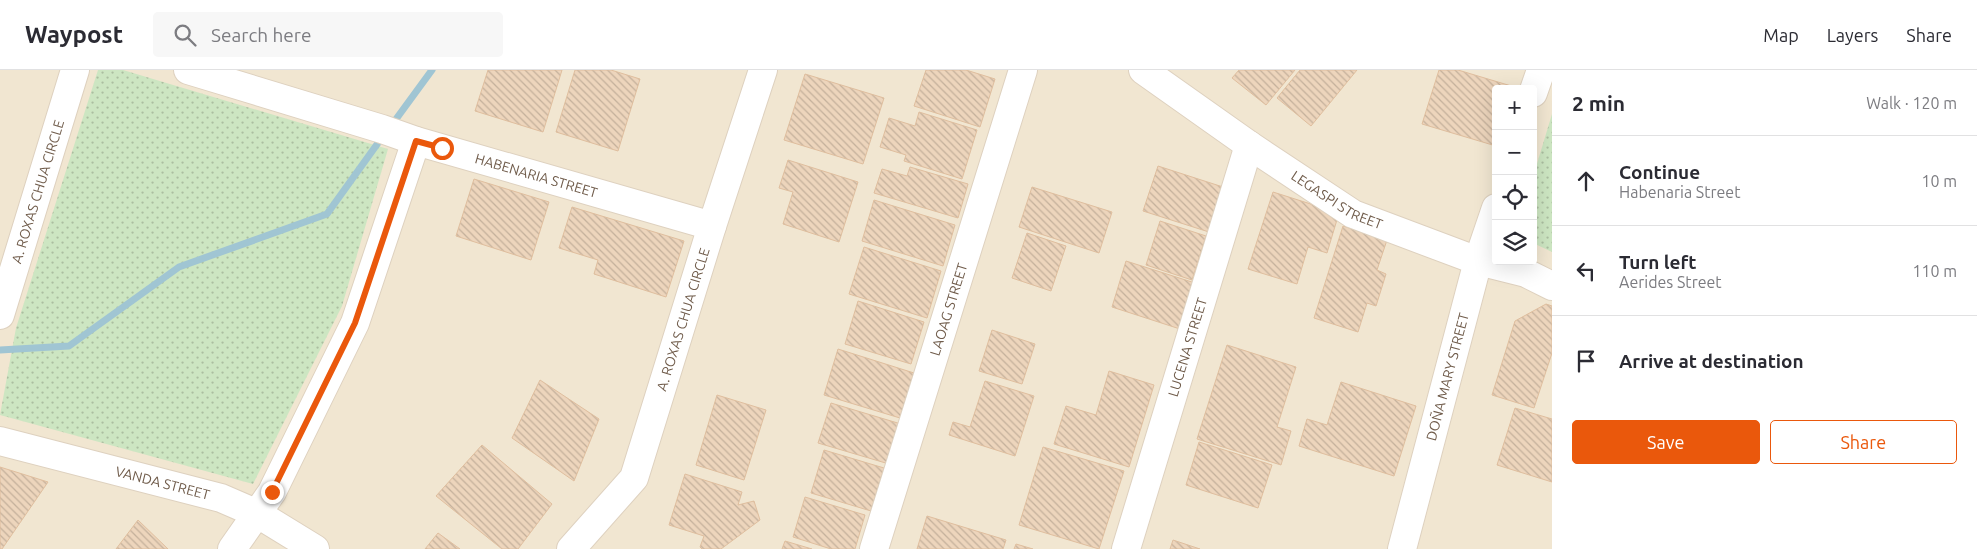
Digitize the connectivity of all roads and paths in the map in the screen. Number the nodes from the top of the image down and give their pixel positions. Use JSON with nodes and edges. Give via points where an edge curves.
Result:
{"nodes":[{"id":1,"x":75,"y":70,"type":"edge"},
{"id":2,"x":188,"y":70,"type":"edge"},
{"id":3,"x":763,"y":70,"type":"edge"},
{"id":4,"x":1023,"y":70,"type":"edge"},
{"id":5,"x":1143,"y":70,"type":"edge"},
{"id":6,"x":1541,"y":70,"type":"edge"},
{"id":7,"x":1536,"y":85,"type":"edge"},
{"id":8,"x":397,"y":134,"type":"junction"},
{"id":9,"x":1249,"y":145,"type":"junction"},
{"id":10,"x":1492,"y":220,"type":"edge"},
{"id":11,"x":712,"y":226,"type":"junction"},
{"id":12,"x":1478,"y":261,"type":"junction"},
{"id":13,"x":1552,"y":286,"type":"edge"},
{"id":14,"x":0,"y":315,"type":"edge"},
{"id":15,"x":0,"y":441,"type":"edge"},
{"id":16,"x":258,"y":514,"type":"junction"},
{"id":17,"x":1410,"y":546,"type":"edge"},
{"id":18,"x":232,"y":549,"type":"edge"},
{"id":19,"x":315,"y":549,"type":"edge"},
{"id":20,"x":571,"y":549,"type":"edge"},
{"id":21,"x":874,"y":549,"type":"edge"},
{"id":22,"x":1126,"y":549,"type":"edge"}],
"edges":[{"from":1,"to":14,"type":"street","name":"A. ROXAS CHUA CIRCLE"},
{"from":2,"to":8,"type":"street","name":"HABENARIA STREET"},
{"from":3,"to":11,"type":"street","name":"A. ROXAS CHUA CIRCLE"},
{"from":4,"to":21,"type":"street","name":"LAOAG STREET"},
{"from":5,"to":9,"type":"street","name":"LEGASPI STREET"},
{"from":6,"to":7,"type":"street"},
{"from":8,"to":11,"type":"street","name":"HABENARIA STREET"},
{"from":8,"to":16,"type":"street","via":[[355,323],[272,492]]},
{"from":9,"to":12,"type":"street","name":"LEGASPI STREET","via":[[1353,214]]},
{"from":9,"to":22,"type":"street","name":"LUCENA STREET"},
{"from":10,"to":12,"type":"street","name":"DOÑA MARY STREET"},
{"from":11,"to":20,"type":"street","name":"A. ROXAS CHUA CIRCLE","via":[[634,478]]},
{"from":12,"to":13,"type":"street","name":"LEGASPI STREET","via":[[1526,273]]},
{"from":12,"to":17,"type":"street","name":"DOÑA MARY STREET"},
{"from":15,"to":16,"type":"street","name":"VANDA STREET","via":[[221,498]]},
{"from":16,"to":18,"type":"street"},
{"from":16,"to":19,"type":"street","name":"VANDA STREET"}]}
